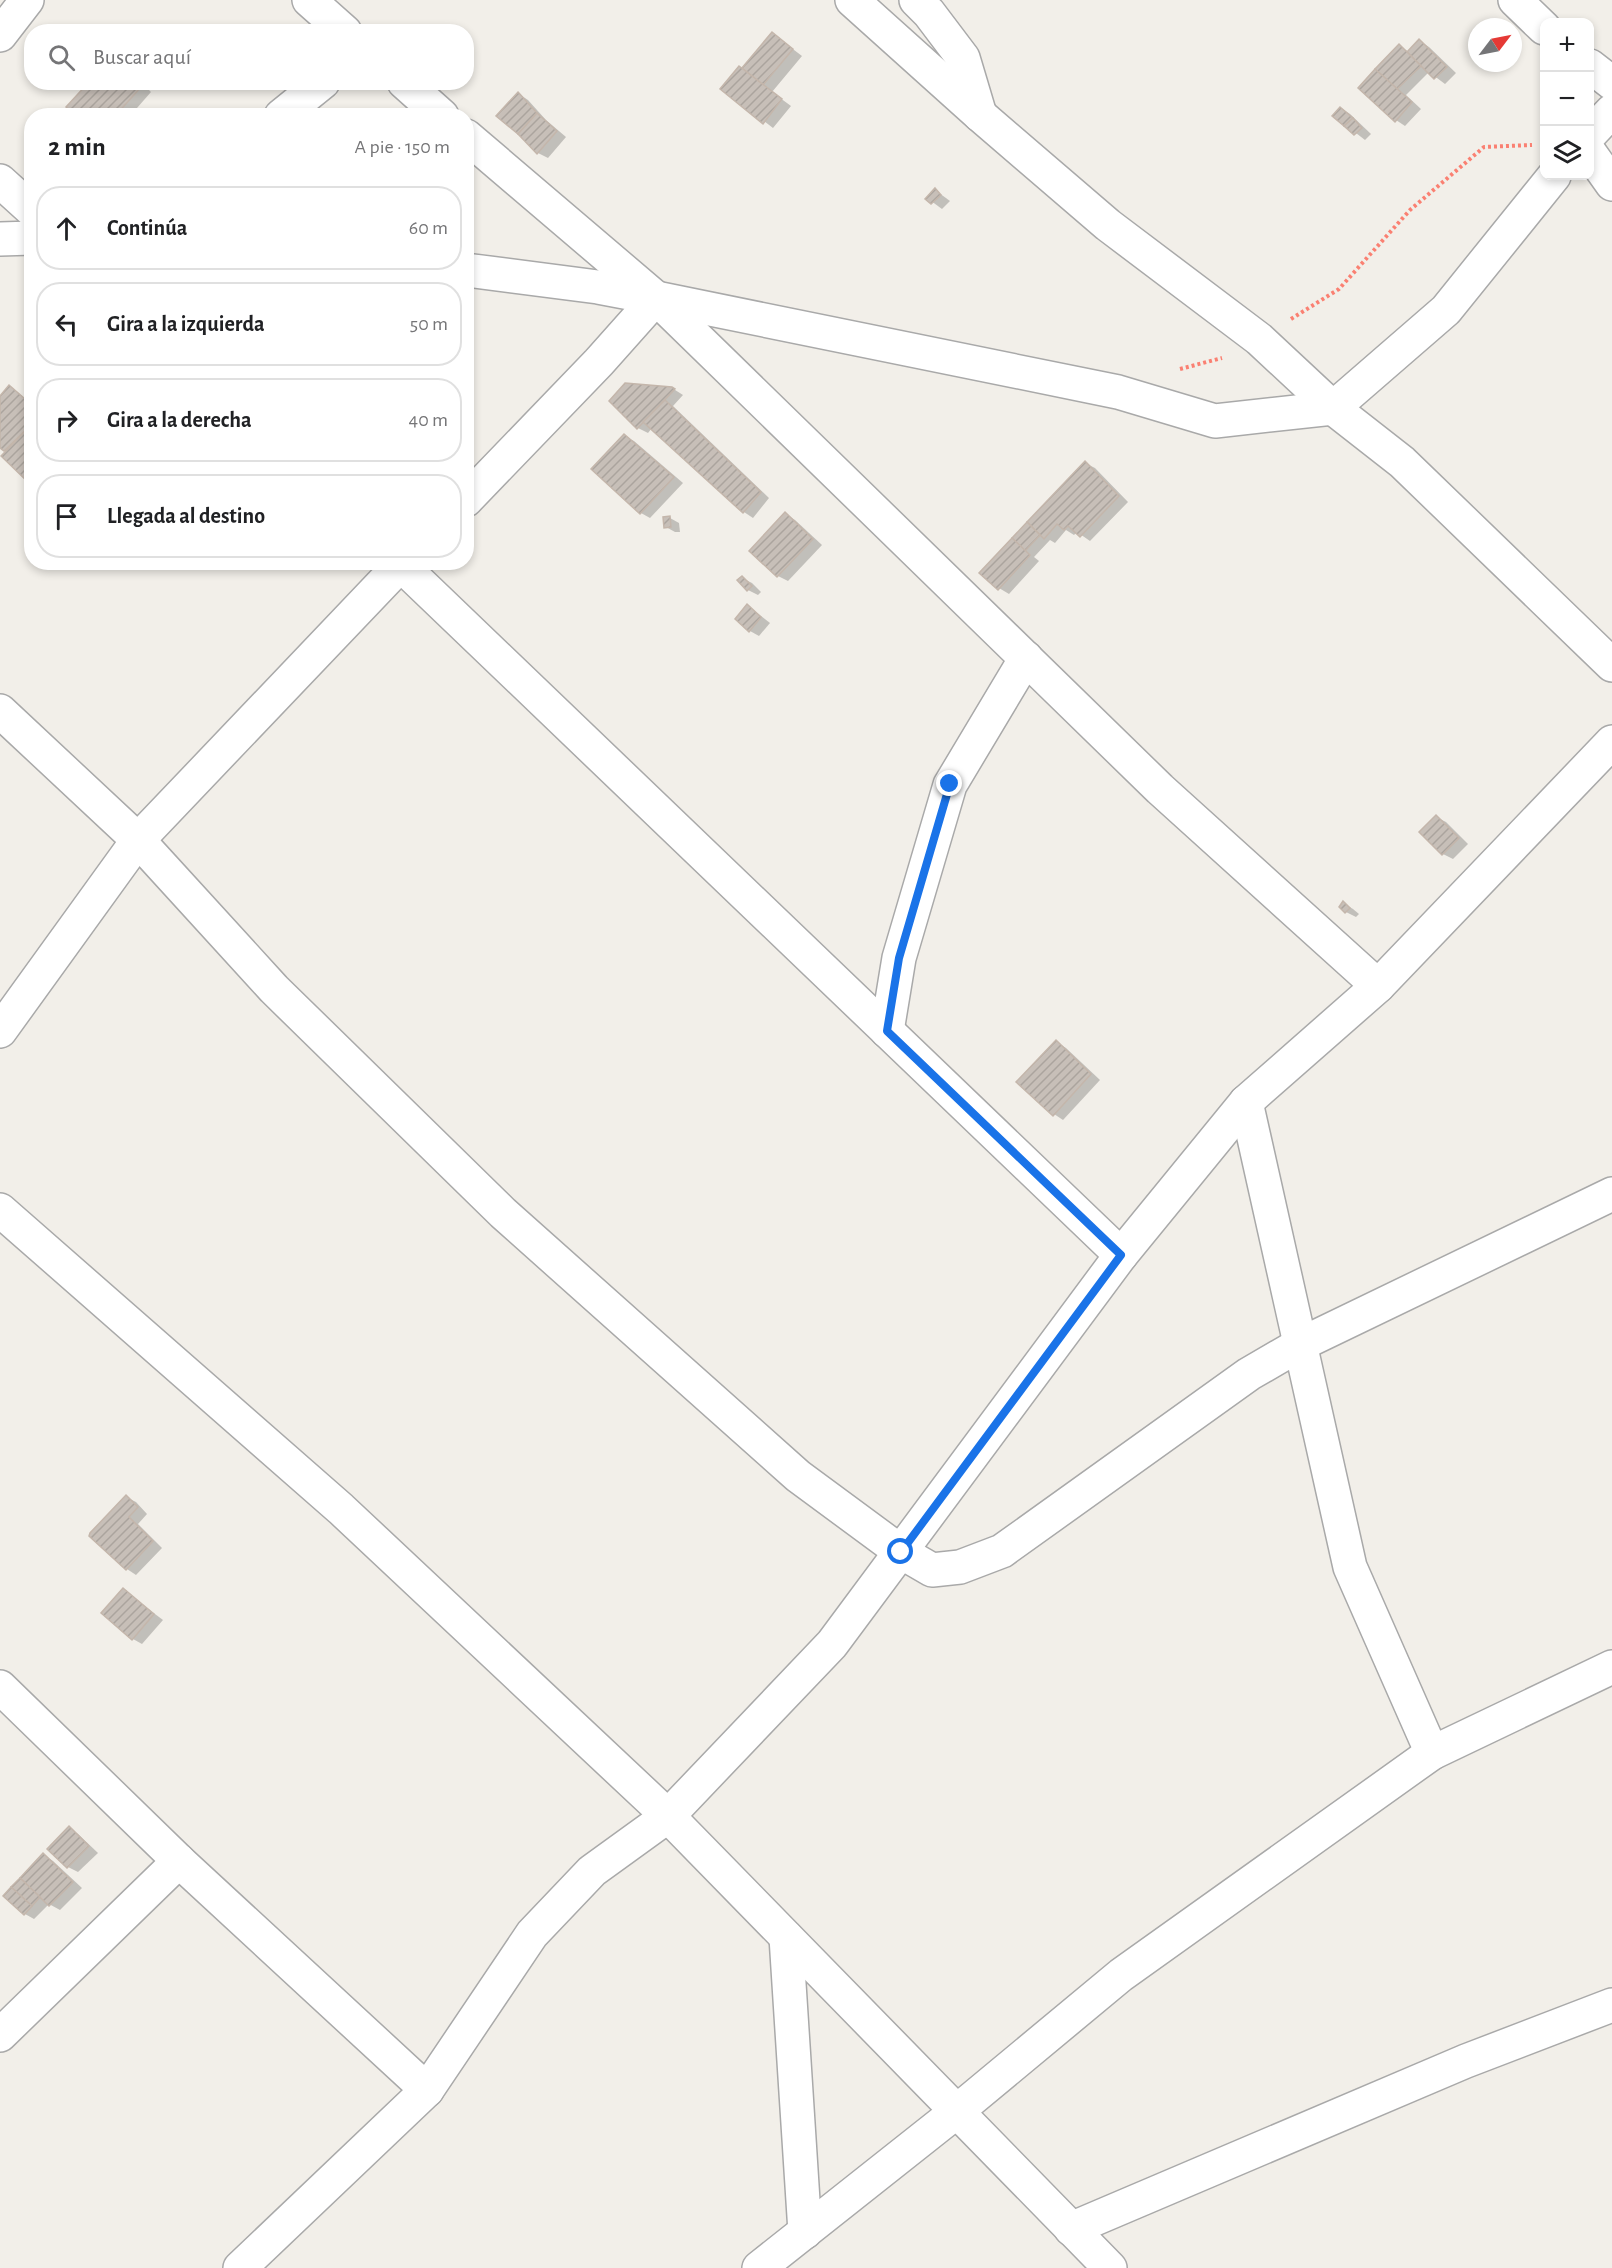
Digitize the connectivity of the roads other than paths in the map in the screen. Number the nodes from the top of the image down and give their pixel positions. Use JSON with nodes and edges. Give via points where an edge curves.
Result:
{"nodes":[{"id":1,"x":27,"y":0,"type":"edge"},
{"id":2,"x":309,"y":0,"type":"edge"},
{"id":3,"x":852,"y":0,"type":"edge"},
{"id":4,"x":916,"y":0,"type":"edge"},
{"id":5,"x":1515,"y":0,"type":"edge"},
{"id":6,"x":1540,"y":23,"type":"edge"},
{"id":7,"x":336,"y":24,"type":"edge"},
{"id":8,"x":0,"y":35,"type":"edge"},
{"id":9,"x":1594,"y":69,"type":"edge"},
{"id":10,"x":1612,"y":83,"type":"edge"},
{"id":11,"x":312,"y":90,"type":"edge"},
{"id":12,"x":413,"y":90,"type":"edge"},
{"id":13,"x":291,"y":108,"type":"edge"},
{"id":14,"x":433,"y":108,"type":"edge"},
{"id":15,"x":1612,"y":111,"type":"edge"},
{"id":16,"x":980,"y":115,"type":"junction"},
{"id":17,"x":1594,"y":130,"type":"edge"},
{"id":18,"x":474,"y":143,"type":"edge"},
{"id":19,"x":1594,"y":159,"type":"edge"},
{"id":20,"x":1551,"y":180,"type":"edge"},
{"id":21,"x":0,"y":182,"type":"edge"},
{"id":22,"x":1612,"y":184,"type":"edge"},
{"id":23,"x":24,"y":203,"type":"edge"},
{"id":24,"x":24,"y":238,"type":"edge"},
{"id":25,"x":0,"y":239,"type":"edge"},
{"id":26,"x":474,"y":271,"type":"edge"},
{"id":27,"x":656,"y":298,"type":"junction"},
{"id":28,"x":1333,"y":408,"type":"junction"},
{"id":29,"x":474,"y":492,"type":"edge"},
{"id":30,"x":393,"y":570,"type":"edge"},
{"id":31,"x":407,"y":570,"type":"edge"},
{"id":32,"x":1026,"y":658,"type":"junction"},
{"id":33,"x":1612,"y":665,"type":"edge"},
{"id":34,"x":0,"y":711,"type":"edge"},
{"id":35,"x":1612,"y":742,"type":"edge"},
{"id":36,"x":138,"y":840,"type":"junction"},
{"id":37,"x":1378,"y":986,"type":"junction"},
{"id":38,"x":0,"y":1031,"type":"edge"},
{"id":39,"x":887,"y":1031,"type":"junction"},
{"id":40,"x":1246,"y":1102,"type":"junction"},
{"id":41,"x":1612,"y":1194,"type":"edge"},
{"id":42,"x":0,"y":1210,"type":"edge"},
{"id":43,"x":1121,"y":1255,"type":"junction"},
{"id":44,"x":1299,"y":1345,"type":"junction"},
{"id":45,"x":901,"y":1552,"type":"junction"},
{"id":46,"x":1612,"y":1667,"type":"edge"},
{"id":47,"x":0,"y":1686,"type":"edge"},
{"id":48,"x":1432,"y":1753,"type":"junction"},
{"id":49,"x":668,"y":1816,"type":"junction"},
{"id":50,"x":179,"y":1861,"type":"junction"},
{"id":51,"x":786,"y":1937,"type":"junction"},
{"id":52,"x":1612,"y":2005,"type":"edge"},
{"id":53,"x":0,"y":2035,"type":"edge"},
{"id":54,"x":427,"y":2090,"type":"junction"},
{"id":55,"x":956,"y":2112,"type":"junction"},
{"id":56,"x":1071,"y":2229,"type":"junction"},
{"id":57,"x":805,"y":2232,"type":"junction"},
{"id":58,"x":240,"y":2268,"type":"edge"},
{"id":59,"x":759,"y":2268,"type":"edge"},
{"id":60,"x":1110,"y":2268,"type":"edge"}],
"edges":[{"from":1,"to":8,"type":"street"},
{"from":2,"to":7,"type":"street"},
{"from":3,"to":16,"type":"street"},
{"from":4,"to":16,"type":"street","via":[[963,58]]},
{"from":5,"to":6,"type":"street"},
{"from":9,"to":10,"type":"street"},
{"from":11,"to":13,"type":"street"},
{"from":12,"to":14,"type":"street"},
{"from":15,"to":17,"type":"street"},
{"from":16,"to":28,"type":"street","via":[[1108,225],[1259,339]]},
{"from":18,"to":27,"type":"street"},
{"from":19,"to":22,"type":"street"},
{"from":20,"to":28,"type":"street","via":[[1446,310]]},
{"from":21,"to":23,"type":"street"},
{"from":24,"to":25,"type":"street"},
{"from":26,"to":27,"type":"street"},
{"from":27,"to":28,"type":"street","via":[[1118,392],[1215,421]]},
{"from":27,"to":29,"type":"street"},
{"from":27,"to":32,"type":"street"},
{"from":28,"to":33,"type":"street","via":[[1402,462]]},
{"from":30,"to":36,"type":"street"},
{"from":31,"to":39,"type":"street"},
{"from":32,"to":37,"type":"street","via":[[1160,789]]},
{"from":32,"to":39,"type":"street","via":[[950,784],[899,958]]},
{"from":34,"to":36,"type":"street"},
{"from":35,"to":37,"type":"street"},
{"from":36,"to":38,"type":"street"},
{"from":36,"to":45,"type":"street","via":[[274,989],[503,1213],[798,1476]]},
{"from":37,"to":40,"type":"street"},
{"from":39,"to":43,"type":"street"},
{"from":40,"to":43,"type":"street"},
{"from":40,"to":44,"type":"street"},
{"from":41,"to":44,"type":"street"},
{"from":42,"to":49,"type":"street","via":[[341,1509]]},
{"from":43,"to":45,"type":"street"},
{"from":44,"to":45,"type":"street","via":[[1249,1374],[1002,1551],[960,1567],[932,1570]]},
{"from":44,"to":48,"type":"street","via":[[1350,1567]]},
{"from":45,"to":49,"type":"street","via":[[832,1644]]},
{"from":46,"to":48,"type":"street"},
{"from":47,"to":50,"type":"street"},
{"from":48,"to":55,"type":"street","via":[[1121,1975]]},
{"from":49,"to":51,"type":"street"},
{"from":49,"to":54,"type":"street","via":[[592,1871],[532,1934]]},
{"from":50,"to":53,"type":"street"},
{"from":50,"to":54,"type":"street"},
{"from":51,"to":55,"type":"street"},
{"from":51,"to":57,"type":"street"},
{"from":52,"to":56,"type":"street","via":[[1466,2061]]},
{"from":54,"to":58,"type":"street"},
{"from":55,"to":56,"type":"street"},
{"from":55,"to":57,"type":"street"},
{"from":56,"to":60,"type":"street"},
{"from":57,"to":59,"type":"street"}]}
